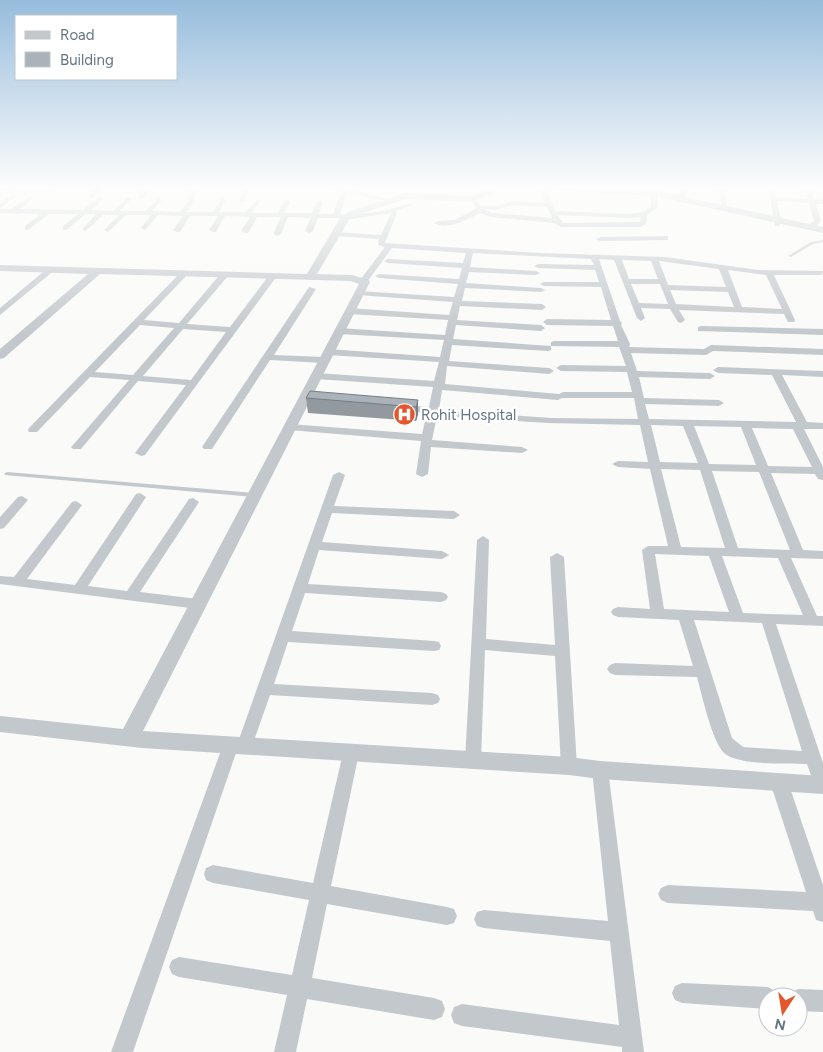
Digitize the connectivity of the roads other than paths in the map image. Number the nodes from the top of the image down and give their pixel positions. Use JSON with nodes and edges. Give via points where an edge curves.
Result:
{"nodes":[{"id":1,"x":335,"y":236,"type":"edge"},
{"id":2,"x":383,"y":237,"type":"edge"},
{"id":3,"x":639,"y":238,"type":"junction"},
{"id":4,"x":665,"y":238,"type":"dead end"},
{"id":5,"x":600,"y":239,"type":"dead end"},
{"id":6,"x":823,"y":241,"type":"edge"},
{"id":7,"x":390,"y":246,"type":"junction"},
{"id":8,"x":470,"y":251,"type":"junction"},
{"id":9,"x":790,"y":256,"type":"dead end"},
{"id":10,"x":618,"y":258,"type":"junction"},
{"id":11,"x":654,"y":259,"type":"junction"},
{"id":12,"x":665,"y":259,"type":"junction"},
{"id":13,"x":388,"y":261,"type":"dead end"},
{"id":14,"x":597,"y":263,"type":"junction"},
{"id":15,"x":0,"y":268,"type":"edge"},
{"id":16,"x":465,"y":268,"type":"junction"},
{"id":17,"x":723,"y":268,"type":"junction"},
{"id":18,"x":52,"y":269,"type":"junction"},
{"id":19,"x":97,"y":271,"type":"junction"},
{"id":20,"x":769,"y":272,"type":"junction"},
{"id":21,"x":185,"y":273,"type":"junction"},
{"id":22,"x":823,"y":273,"type":"edge"},
{"id":23,"x":225,"y":274,"type":"junction"},
{"id":24,"x":273,"y":276,"type":"junction"},
{"id":25,"x":310,"y":277,"type":"junction"},
{"id":26,"x":626,"y":281,"type":"junction"},
{"id":27,"x":367,"y":283,"type":"junction"},
{"id":28,"x":461,"y":284,"type":"junction"},
{"id":29,"x":664,"y":284,"type":"junction"},
{"id":30,"x":604,"y":285,"type":"junction"},
{"id":31,"x":312,"y":289,"type":"dead end"},
{"id":32,"x":731,"y":290,"type":"junction"},
{"id":33,"x":457,"y":301,"type":"junction"},
{"id":34,"x":636,"y":305,"type":"junction"},
{"id":35,"x":542,"y":307,"type":"dead end"},
{"id":36,"x":673,"y":307,"type":"junction"},
{"id":37,"x":739,"y":310,"type":"junction"},
{"id":38,"x":349,"y":311,"type":"junction"},
{"id":39,"x":0,"y":312,"type":"edge"},
{"id":40,"x":642,"y":318,"type":"dead end"},
{"id":41,"x":453,"y":320,"type":"junction"},
{"id":42,"x":681,"y":320,"type":"dead end"},
{"id":43,"x":138,"y":322,"type":"junction"},
{"id":44,"x":618,"y":323,"type":"junction"},
{"id":45,"x":181,"y":325,"type":"junction"},
{"id":46,"x":701,"y":329,"type":"dead end"},
{"id":47,"x":232,"y":330,"type":"junction"},
{"id":48,"x":339,"y":331,"type":"junction"},
{"id":49,"x":823,"y":332,"type":"edge"},
{"id":50,"x":449,"y":340,"type":"junction"},
{"id":51,"x":626,"y":347,"type":"junction"},
{"id":52,"x":823,"y":352,"type":"edge"},
{"id":53,"x":0,"y":355,"type":"edge"},
{"id":54,"x":326,"y":356,"type":"junction"},
{"id":55,"x":267,"y":357,"type":"junction"},
{"id":56,"x":444,"y":361,"type":"junction"},
{"id":57,"x":561,"y":368,"type":"dead end"},
{"id":58,"x":549,"y":370,"type":"dead end"},
{"id":59,"x":633,"y":371,"type":"junction"},
{"id":60,"x":775,"y":372,"type":"junction"},
{"id":61,"x":87,"y":374,"type":"junction"},
{"id":62,"x":823,"y":374,"type":"edge"},
{"id":63,"x":316,"y":376,"type":"junction"},
{"id":64,"x":136,"y":378,"type":"junction"},
{"id":65,"x":193,"y":383,"type":"junction"},
{"id":66,"x":440,"y":385,"type":"junction"},
{"id":67,"x":639,"y":398,"type":"junction"},
{"id":68,"x":720,"y":403,"type":"dead end"},
{"id":69,"x":387,"y":406,"type":"edge"},
{"id":70,"x":434,"y":412,"type":"junction"},
{"id":71,"x":644,"y":421,"type":"junction"},
{"id":72,"x":687,"y":422,"type":"junction"},
{"id":73,"x":745,"y":424,"type":"junction"},
{"id":74,"x":800,"y":425,"type":"junction"},
{"id":75,"x":823,"y":426,"type":"edge"},
{"id":76,"x":290,"y":427,"type":"junction"},
{"id":77,"x":33,"y":430,"type":"dead end"},
{"id":78,"x":427,"y":440,"type":"junction"},
{"id":79,"x":77,"y":447,"type":"dead end"},
{"id":80,"x":208,"y":447,"type":"dead end"},
{"id":81,"x":522,"y":450,"type":"dead end"},
{"id":82,"x":141,"y":453,"type":"dead end"},
{"id":83,"x":618,"y":464,"type":"dead end"},
{"id":84,"x":654,"y":465,"type":"junction"},
{"id":85,"x":705,"y":467,"type":"junction"},
{"id":86,"x":763,"y":469,"type":"junction"},
{"id":87,"x":7,"y":474,"type":"dead end"},
{"id":88,"x":422,"y":474,"type":"dead end"},
{"id":89,"x":822,"y":474,"type":"edge"},
{"id":90,"x":339,"y":475,"type":"dead end"},
{"id":91,"x":254,"y":495,"type":"junction"},
{"id":92,"x":140,"y":497,"type":"dead end"},
{"id":93,"x":22,"y":500,"type":"dead end"},
{"id":94,"x":192,"y":502,"type":"dead end"},
{"id":95,"x":76,"y":505,"type":"dead end"},
{"id":96,"x":327,"y":508,"type":"junction"},
{"id":97,"x":454,"y":515,"type":"dead end"},
{"id":98,"x":0,"y":524,"type":"edge"},
{"id":99,"x":483,"y":540,"type":"dead end"},
{"id":100,"x":314,"y":546,"type":"junction"},
{"id":101,"x":675,"y":550,"type":"junction"},
{"id":102,"x":714,"y":551,"type":"junction"},
{"id":103,"x":733,"y":552,"type":"junction"},
{"id":104,"x":783,"y":554,"type":"junction"},
{"id":105,"x":798,"y":554,"type":"junction"},
{"id":106,"x":442,"y":555,"type":"dead end"},
{"id":107,"x":823,"y":555,"type":"edge"},
{"id":108,"x":557,"y":557,"type":"dead end"},
{"id":109,"x":0,"y":580,"type":"edge"},
{"id":110,"x":17,"y":582,"type":"junction"},
{"id":111,"x":300,"y":588,"type":"junction"},
{"id":112,"x":79,"y":590,"type":"junction"},
{"id":113,"x":131,"y":595,"type":"junction"},
{"id":114,"x":441,"y":597,"type":"dead end"},
{"id":115,"x":198,"y":604,"type":"junction"},
{"id":116,"x":618,"y":612,"type":"dead end"},
{"id":117,"x":658,"y":614,"type":"junction"},
{"id":118,"x":685,"y":615,"type":"junction"},
{"id":119,"x":738,"y":617,"type":"junction"},
{"id":120,"x":767,"y":618,"type":"junction"},
{"id":121,"x":818,"y":621,"type":"edge"},
{"id":122,"x":283,"y":636,"type":"junction"},
{"id":123,"x":478,"y":644,"type":"junction"},
{"id":124,"x":434,"y":646,"type":"dead end"},
{"id":125,"x":563,"y":651,"type":"junction"},
{"id":126,"x":615,"y":669,"type":"dead end"},
{"id":127,"x":703,"y":672,"type":"junction"},
{"id":128,"x":264,"y":689,"type":"junction"},
{"id":129,"x":432,"y":699,"type":"dead end"},
{"id":130,"x":0,"y":724,"type":"edge"},
{"id":131,"x":129,"y":738,"type":"junction"},
{"id":132,"x":238,"y":746,"type":"junction"},
{"id":133,"x":351,"y":753,"type":"junction"},
{"id":134,"x":814,"y":758,"type":"junction"},
{"id":135,"x":473,"y":760,"type":"junction"},
{"id":136,"x":569,"y":766,"type":"junction"},
{"id":137,"x":600,"y":770,"type":"junction"},
{"id":138,"x":779,"y":782,"type":"junction"},
{"id":139,"x":823,"y":785,"type":"edge"},
{"id":140,"x":213,"y":874,"type":"dead end"},
{"id":141,"x":320,"y":894,"type":"junction"},
{"id":142,"x":668,"y":894,"type":"dead end"},
{"id":143,"x":821,"y":907,"type":"edge"},
{"id":144,"x":447,"y":916,"type":"dead end"},
{"id":145,"x":484,"y":919,"type":"dead end"},
{"id":146,"x":619,"y":932,"type":"junction"},
{"id":147,"x":179,"y":967,"type":"dead end"},
{"id":148,"x":300,"y":986,"type":"junction"},
{"id":149,"x":682,"y":993,"type":"dead end"},
{"id":150,"x":758,"y":997,"type":"edge"},
{"id":151,"x":808,"y":1001,"type":"edge"},
{"id":152,"x":823,"y":1002,"type":"edge"},
{"id":153,"x":434,"y":1009,"type":"dead end"},
{"id":154,"x":462,"y":1015,"type":"dead end"},
{"id":155,"x":633,"y":1045,"type":"edge"},
{"id":156,"x":122,"y":1052,"type":"edge"},
{"id":157,"x":285,"y":1052,"type":"edge"}],
"edges":[{"from":1,"to":25,"type":"street"},
{"from":2,"to":7,"type":"street","via":[[382,244]]},
{"from":3,"to":4,"type":"street"},
{"from":3,"to":5,"type":"street"},
{"from":3,"to":12,"type":"street"},
{"from":6,"to":9,"type":"lane","via":[[812,243]]},
{"from":7,"to":8,"type":"street"},
{"from":7,"to":27,"type":"street"},
{"from":8,"to":14,"type":"street"},
{"from":8,"to":16,"type":"street"},
{"from":10,"to":11,"type":"street"},
{"from":10,"to":14,"type":"street"},
{"from":10,"to":26,"type":"street"},
{"from":11,"to":12,"type":"street"},
{"from":11,"to":29,"type":"street"},
{"from":12,"to":17,"type":"street"},
{"from":13,"to":16,"type":"street"},
{"from":14,"to":16,"type":"street","via":[[537,270]]},
{"from":14,"to":30,"type":"street"},
{"from":15,"to":18,"type":"street"},
{"from":16,"to":28,"type":"street"},
{"from":17,"to":20,"type":"street"},
{"from":17,"to":32,"type":"street"},
{"from":18,"to":19,"type":"street"},
{"from":18,"to":39,"type":"street"},
{"from":19,"to":21,"type":"street"},
{"from":19,"to":53,"type":"street"},
{"from":20,"to":22,"type":"street"},
{"from":20,"to":37,"type":"street","via":[[790,316]]},
{"from":21,"to":23,"type":"street"},
{"from":21,"to":43,"type":"street"},
{"from":23,"to":24,"type":"street"},
{"from":23,"to":45,"type":"street"},
{"from":24,"to":25,"type":"street"},
{"from":24,"to":47,"type":"street"},
{"from":25,"to":27,"type":"street","via":[[352,278]]},
{"from":26,"to":29,"type":"street"},
{"from":26,"to":34,"type":"street"},
{"from":27,"to":28,"type":"street"},
{"from":27,"to":33,"type":"street"},
{"from":27,"to":38,"type":"street"},
{"from":28,"to":30,"type":"street"},
{"from":28,"to":33,"type":"street"},
{"from":29,"to":32,"type":"street"},
{"from":29,"to":36,"type":"street"},
{"from":30,"to":44,"type":"street"},
{"from":31,"to":55,"type":"street"},
{"from":32,"to":37,"type":"street"},
{"from":33,"to":35,"type":"street"},
{"from":33,"to":41,"type":"street"},
{"from":34,"to":36,"type":"street"},
{"from":34,"to":40,"type":"street"},
{"from":36,"to":37,"type":"street"},
{"from":36,"to":42,"type":"street"},
{"from":38,"to":41,"type":"street"},
{"from":38,"to":48,"type":"street"},
{"from":41,"to":44,"type":"street","via":[[544,325]]},
{"from":41,"to":50,"type":"street"},
{"from":43,"to":45,"type":"street"},
{"from":43,"to":61,"type":"street"},
{"from":44,"to":51,"type":"street"},
{"from":45,"to":47,"type":"street"},
{"from":45,"to":64,"type":"street"},
{"from":46,"to":49,"type":"street"},
{"from":47,"to":65,"type":"street"},
{"from":48,"to":50,"type":"street"},
{"from":48,"to":54,"type":"street"},
{"from":50,"to":51,"type":"street"},
{"from":50,"to":56,"type":"street"},
{"from":51,"to":52,"type":"street","via":[[702,352],[711,348]]},
{"from":51,"to":59,"type":"street"},
{"from":54,"to":55,"type":"street"},
{"from":54,"to":56,"type":"street"},
{"from":54,"to":63,"type":"street"},
{"from":55,"to":80,"type":"street"},
{"from":56,"to":58,"type":"street"},
{"from":56,"to":66,"type":"street"},
{"from":57,"to":59,"type":"street"},
{"from":59,"to":60,"type":"street"},
{"from":59,"to":67,"type":"street"},
{"from":60,"to":62,"type":"street"},
{"from":60,"to":74,"type":"street"},
{"from":61,"to":64,"type":"street"},
{"from":61,"to":77,"type":"street"},
{"from":63,"to":66,"type":"street"},
{"from":63,"to":76,"type":"street","via":[[308,400]]},
{"from":64,"to":65,"type":"street"},
{"from":64,"to":79,"type":"street"},
{"from":65,"to":82,"type":"street"},
{"from":66,"to":67,"type":"street","via":[[560,396]]},
{"from":66,"to":70,"type":"street"},
{"from":67,"to":68,"type":"street"},
{"from":67,"to":71,"type":"street"},
{"from":69,"to":70,"type":"street"},
{"from":70,"to":71,"type":"street","via":[[552,420]]},
{"from":70,"to":78,"type":"street"},
{"from":71,"to":72,"type":"street"},
{"from":71,"to":84,"type":"street"},
{"from":72,"to":73,"type":"street"},
{"from":72,"to":85,"type":"street"},
{"from":73,"to":74,"type":"street"},
{"from":73,"to":86,"type":"street"},
{"from":74,"to":75,"type":"street"},
{"from":74,"to":89,"type":"street"},
{"from":76,"to":78,"type":"street"},
{"from":76,"to":91,"type":"street"},
{"from":78,"to":81,"type":"street"},
{"from":78,"to":88,"type":"street"},
{"from":83,"to":84,"type":"street"},
{"from":84,"to":85,"type":"street"},
{"from":84,"to":101,"type":"street"},
{"from":85,"to":86,"type":"street"},
{"from":85,"to":103,"type":"street"},
{"from":86,"to":89,"type":"street"},
{"from":86,"to":105,"type":"street"},
{"from":87,"to":91,"type":"lane"},
{"from":90,"to":96,"type":"street"},
{"from":91,"to":115,"type":"street"},
{"from":92,"to":112,"type":"street"},
{"from":93,"to":98,"type":"street"},
{"from":94,"to":113,"type":"street"},
{"from":95,"to":110,"type":"street"},
{"from":96,"to":97,"type":"street"},
{"from":96,"to":100,"type":"street"},
{"from":99,"to":123,"type":"street"},
{"from":100,"to":106,"type":"street"},
{"from":100,"to":111,"type":"street"},
{"from":101,"to":102,"type":"street"},
{"from":101,"to":117,"type":"street","via":[[653,549],[647,553]]},
{"from":102,"to":103,"type":"street"},
{"from":102,"to":119,"type":"street"},
{"from":103,"to":104,"type":"street"},
{"from":104,"to":105,"type":"street"},
{"from":104,"to":121,"type":"street"},
{"from":105,"to":107,"type":"street"},
{"from":108,"to":125,"type":"street"},
{"from":109,"to":110,"type":"street"},
{"from":110,"to":112,"type":"street"},
{"from":111,"to":114,"type":"street"},
{"from":111,"to":122,"type":"street"},
{"from":112,"to":113,"type":"street"},
{"from":113,"to":115,"type":"street"},
{"from":115,"to":131,"type":"street"},
{"from":116,"to":117,"type":"street"},
{"from":117,"to":118,"type":"street"},
{"from":118,"to":119,"type":"street"},
{"from":118,"to":127,"type":"street"},
{"from":119,"to":120,"type":"street"},
{"from":120,"to":121,"type":"street"},
{"from":120,"to":134,"type":"street"},
{"from":122,"to":124,"type":"street"},
{"from":122,"to":128,"type":"street"},
{"from":123,"to":125,"type":"street"},
{"from":123,"to":135,"type":"street"},
{"from":125,"to":136,"type":"street"},
{"from":126,"to":127,"type":"street"},
{"from":127,"to":134,"type":"street","via":[[729,748],[736,753]]},
{"from":128,"to":129,"type":"street"},
{"from":128,"to":132,"type":"street"},
{"from":130,"to":131,"type":"street"},
{"from":131,"to":132,"type":"street"},
{"from":132,"to":133,"type":"street"},
{"from":132,"to":156,"type":"street"},
{"from":133,"to":135,"type":"street"},
{"from":133,"to":141,"type":"street"},
{"from":134,"to":139,"type":"street"},
{"from":135,"to":136,"type":"street"},
{"from":136,"to":137,"type":"street"},
{"from":137,"to":138,"type":"street"},
{"from":137,"to":146,"type":"street"},
{"from":138,"to":139,"type":"street"},
{"from":138,"to":143,"type":"street"},
{"from":140,"to":141,"type":"street"},
{"from":141,"to":144,"type":"street"},
{"from":141,"to":148,"type":"street"},
{"from":142,"to":143,"type":"street"},
{"from":145,"to":146,"type":"street"},
{"from":146,"to":155,"type":"street"},
{"from":147,"to":148,"type":"street"},
{"from":148,"to":153,"type":"street"},
{"from":148,"to":157,"type":"street"},
{"from":149,"to":150,"type":"street"},
{"from":151,"to":152,"type":"street"},
{"from":154,"to":155,"type":"street"}]}
